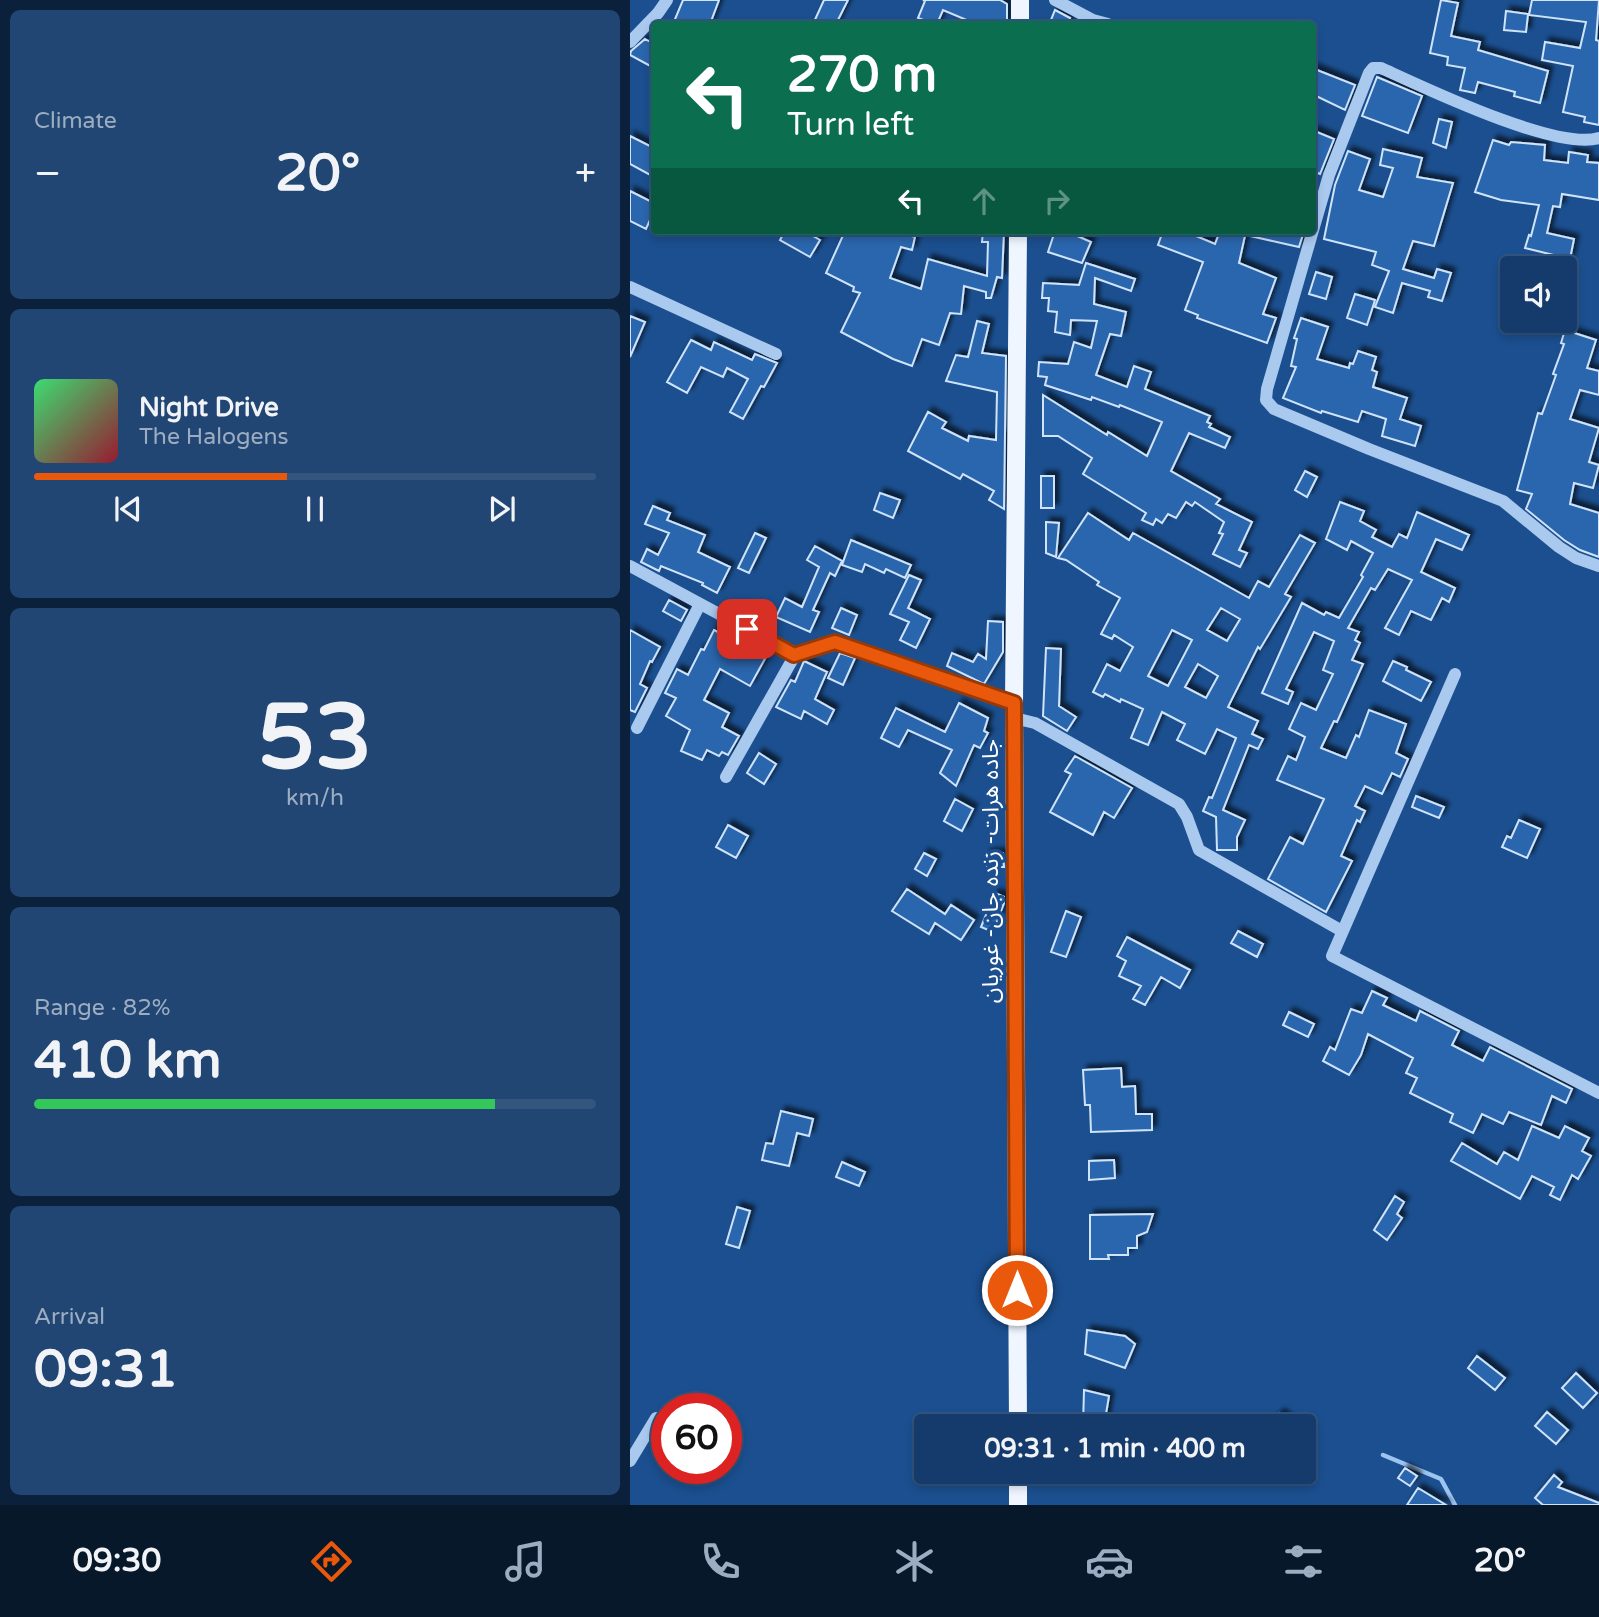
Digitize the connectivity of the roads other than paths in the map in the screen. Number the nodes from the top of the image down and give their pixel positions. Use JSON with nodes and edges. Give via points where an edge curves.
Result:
{"nodes":[{"id":1,"x":667,"y":0,"type":"edge"},
{"id":2,"x":1020,"y":0,"type":"edge"},
{"id":3,"x":1055,"y":0,"type":"edge"},
{"id":4,"x":1020,"y":21,"type":"edge"},
{"id":5,"x":1097,"y":21,"type":"edge"},
{"id":6,"x":630,"y":42,"type":"edge"},
{"id":7,"x":1599,"y":138,"type":"edge"},
{"id":8,"x":1316,"y":220,"type":"edge"},
{"id":9,"x":1018,"y":235,"type":"edge"},
{"id":10,"x":1312,"y":235,"type":"edge"},
{"id":11,"x":630,"y":287,"type":"edge"},
{"id":12,"x":776,"y":354,"type":"dead end"},
{"id":13,"x":630,"y":566,"type":"edge"},
{"id":14,"x":1599,"y":566,"type":"edge"},
{"id":15,"x":700,"y":604,"type":"junction"},
{"id":16,"x":794,"y":655,"type":"junction"},
{"id":17,"x":1455,"y":674,"type":"dead end"},
{"id":18,"x":1014,"y":710,"type":"junction"},
{"id":19,"x":637,"y":728,"type":"dead end"},
{"id":20,"x":726,"y":778,"type":"dead end"},
{"id":21,"x":1342,"y":931,"type":"junction"},
{"id":22,"x":1599,"y":1093,"type":"edge"},
{"id":23,"x":1018,"y":1414,"type":"edge"},
{"id":24,"x":651,"y":1426,"type":"edge"},
{"id":25,"x":630,"y":1461,"type":"edge"},
{"id":26,"x":1018,"y":1484,"type":"edge"},
{"id":27,"x":1018,"y":1505,"type":"edge"}],
"edges":[{"from":1,"to":6,"type":"street"},
{"from":2,"to":4,"type":"main road"},
{"from":3,"to":5,"type":"street"},
{"from":7,"to":8,"type":"street","via":[[1589,141],[1548,135],[1373,68],[1329,175]]},
{"from":9,"to":18,"type":"main road","name":"جاده هرات- زنده جان- غوریان"},
{"from":10,"to":14,"type":"street","via":[[1266,400],[1274,409],[1503,501],[1559,547]]},
{"from":11,"to":12,"type":"street"},
{"from":13,"to":15,"type":"street"},
{"from":15,"to":16,"type":"street"},
{"from":15,"to":19,"type":"street"},
{"from":16,"to":18,"type":"street","via":[[835,642]]},
{"from":16,"to":20,"type":"street"},
{"from":17,"to":21,"type":"street"},
{"from":18,"to":21,"type":"street","via":[[1179,804],[1199,850]]},
{"from":18,"to":23,"type":"main road","name":"جاده هرات- زنده جان- غوریان"},
{"from":21,"to":22,"type":"street","via":[[1332,956]]},
{"from":24,"to":25,"type":"street"},
{"from":26,"to":27,"type":"main road"}]}
